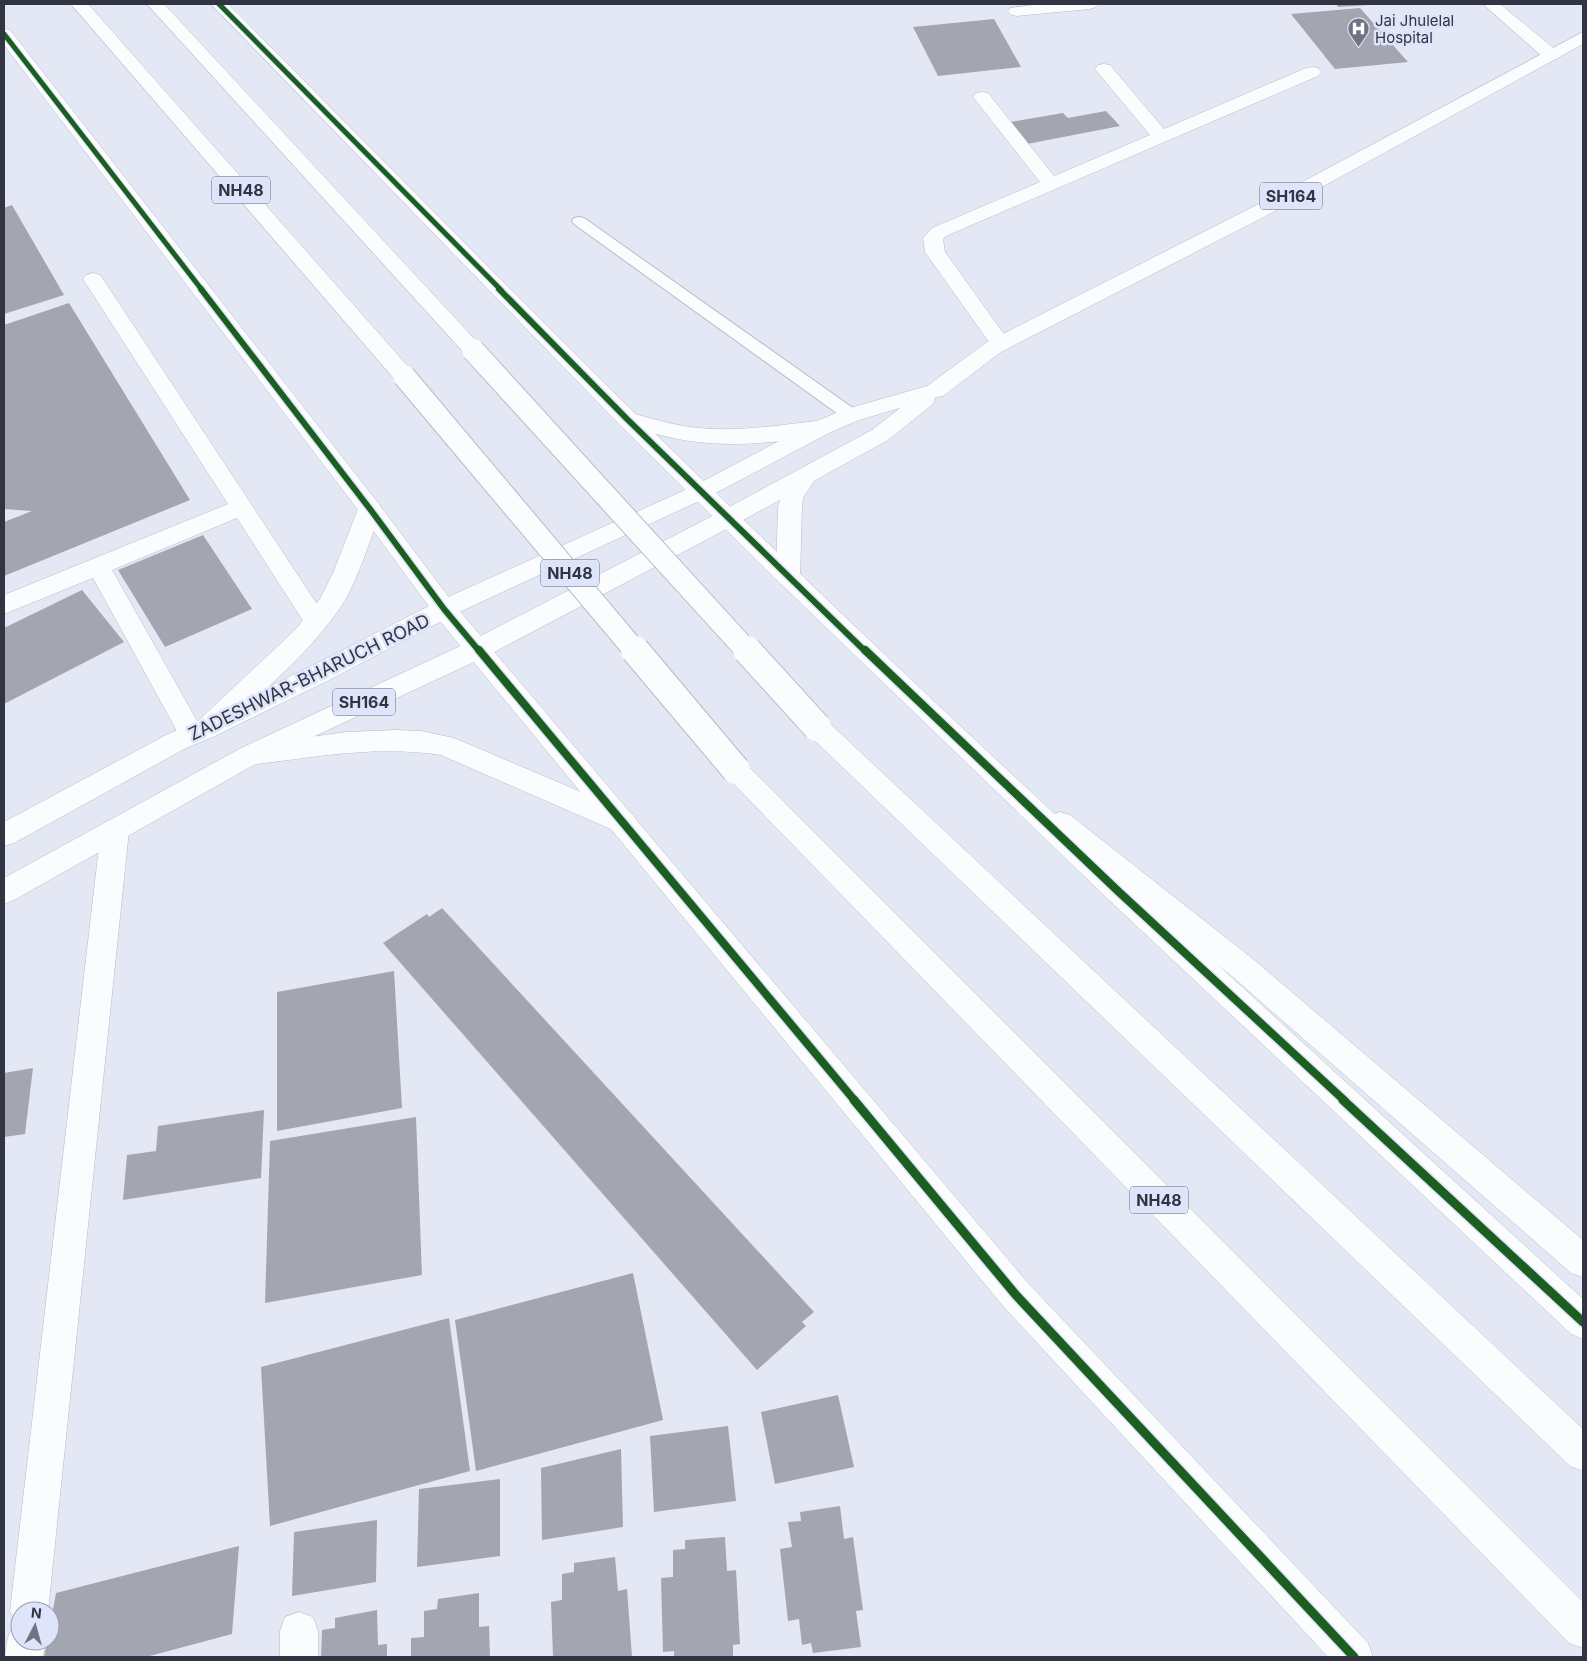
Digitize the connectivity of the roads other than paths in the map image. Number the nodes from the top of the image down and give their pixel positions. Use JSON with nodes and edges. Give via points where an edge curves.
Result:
{"nodes":[{"id":1,"x":79,"y":4,"type":"edge"},
{"id":2,"x":156,"y":4,"type":"edge"},
{"id":3,"x":219,"y":4,"type":"edge"},
{"id":4,"x":1090,"y":4,"type":"edge"},
{"id":5,"x":1491,"y":4,"type":"edge"},
{"id":6,"x":1016,"y":10,"type":"dead end"},
{"id":7,"x":4,"y":34,"type":"edge"},
{"id":8,"x":1583,"y":37,"type":"edge"},
{"id":9,"x":1551,"y":55,"type":"junction"},
{"id":10,"x":1104,"y":69,"type":"dead end"},
{"id":11,"x":1312,"y":72,"type":"dead end"},
{"id":12,"x":982,"y":98,"type":"dead end"},
{"id":13,"x":1162,"y":137,"type":"junction"},
{"id":14,"x":1051,"y":184,"type":"junction"},
{"id":15,"x":579,"y":221,"type":"dead end"},
{"id":16,"x":93,"y":279,"type":"dead end"},
{"id":17,"x":998,"y":346,"type":"junction"},
{"id":18,"x":935,"y":391,"type":"junction"},
{"id":19,"x":851,"y":415,"type":"junction"},
{"id":20,"x":627,"y":419,"type":"junction"},
{"id":21,"x":824,"y":427,"type":"junction"},
{"id":22,"x":808,"y":475,"type":"junction"},
{"id":23,"x":702,"y":491,"type":"junction"},
{"id":24,"x":242,"y":508,"type":"junction"},
{"id":25,"x":370,"y":509,"type":"junction"},
{"id":26,"x":728,"y":518,"type":"junction"},
{"id":27,"x":99,"y":567,"type":"junction"},
{"id":28,"x":788,"y":577,"type":"junction"},
{"id":29,"x":4,"y":606,"type":"edge"},
{"id":30,"x":444,"y":609,"type":"junction"},
{"id":31,"x":316,"y":621,"type":"junction"},
{"id":32,"x":478,"y":649,"type":"junction"},
{"id":33,"x":199,"y":732,"type":"junction"},
{"id":34,"x":250,"y":755,"type":"junction"},
{"id":35,"x":979,"y":759,"type":"junction"},
{"id":36,"x":623,"y":822,"type":"junction"},
{"id":37,"x":115,"y":830,"type":"junction"},
{"id":38,"x":4,"y":835,"type":"edge"},
{"id":39,"x":4,"y":892,"type":"edge"},
{"id":40,"x":1583,"y":1261,"type":"edge"},
{"id":41,"x":1583,"y":1322,"type":"edge"},
{"id":42,"x":1583,"y":1453,"type":"edge"},
{"id":43,"x":30,"y":1601,"type":"edge"},
{"id":44,"x":1583,"y":1629,"type":"edge"},
{"id":45,"x":1354,"y":1657,"type":"edge"}],
"edges":[{"from":1,"to":44,"type":"main road","number":"NH48","bridge":true,"via":[[404,376],[736,770]]},
{"from":2,"to":42,"type":"main road","bridge":true,"via":[[817,727]]},
{"from":3,"to":20,"type":"main road"},
{"from":4,"to":6,"type":"main road"},
{"from":5,"to":9,"type":"main road"},
{"from":7,"to":25,"type":"main road"},
{"from":8,"to":9,"type":"main road","number":"SH164"},
{"from":9,"to":17,"type":"main road","number":"SH164","via":[[1313,184]]},
{"from":10,"to":13,"type":"main road"},
{"from":11,"to":13,"type":"main road"},
{"from":12,"to":14,"type":"main road"},
{"from":13,"to":14,"type":"main road"},
{"from":14,"to":17,"type":"main road","via":[[939,232],[934,238],[935,252]]},
{"from":15,"to":19,"type":"lane"},
{"from":16,"to":24,"type":"main road"},
{"from":17,"to":18,"type":"main road","name":"ZADESHWAR-BHARUCH ROAD","number":"SH164"},
{"from":18,"to":19,"type":"main road","name":"ZADESHWAR-BHARUCH ROAD","number":"SH164"},
{"from":18,"to":22,"type":"main road","via":[[880,435]]},
{"from":19,"to":21,"type":"main road","name":"ZADESHWAR-BHARUCH ROAD","number":"SH164"},
{"from":20,"to":21,"type":"main road","via":[[708,436],[752,436]]},
{"from":20,"to":23,"type":"main road"},
{"from":21,"to":23,"type":"main road","name":"ZADESHWAR-BHARUCH ROAD","number":"SH164"},
{"from":22,"to":26,"type":"main road"},
{"from":22,"to":28,"type":"main road","via":[[792,498],[790,507]]},
{"from":23,"to":26,"type":"main road"},
{"from":23,"to":30,"type":"main road","name":"ZADESHWAR-BHARUCH ROAD","number":"SH164"},
{"from":24,"to":27,"type":"main road"},
{"from":24,"to":31,"type":"main road"},
{"from":25,"to":30,"type":"main road"},
{"from":25,"to":31,"type":"main road","via":[[345,573],[330,604]]},
{"from":26,"to":28,"type":"main road"},
{"from":26,"to":32,"type":"main road","number":"SH164"},
{"from":27,"to":29,"type":"main road"},
{"from":27,"to":33,"type":"main road"},
{"from":28,"to":35,"type":"main road"},
{"from":30,"to":32,"type":"main road"},
{"from":30,"to":33,"type":"main road","name":"ZADESHWAR-BHARUCH ROAD","number":"SH164"},
{"from":31,"to":33,"type":"main road","via":[[304,636]]},
{"from":32,"to":34,"type":"main road","number":"SH164"},
{"from":32,"to":36,"type":"main road"},
{"from":33,"to":38,"type":"main road","name":"ZADESHWAR-BHARUCH ROAD","number":"SH164"},
{"from":34,"to":36,"type":"main road","via":[[387,739],[418,739],[444,744]]},
{"from":34,"to":37,"type":"main road","number":"SH164"},
{"from":35,"to":40,"type":"main road","via":[[1243,968]]},
{"from":35,"to":41,"type":"main road"},
{"from":36,"to":45,"type":"main road","via":[[1015,1294]]},
{"from":37,"to":39,"type":"main road","number":"SH164"},
{"from":37,"to":43,"type":"main road"}]}
